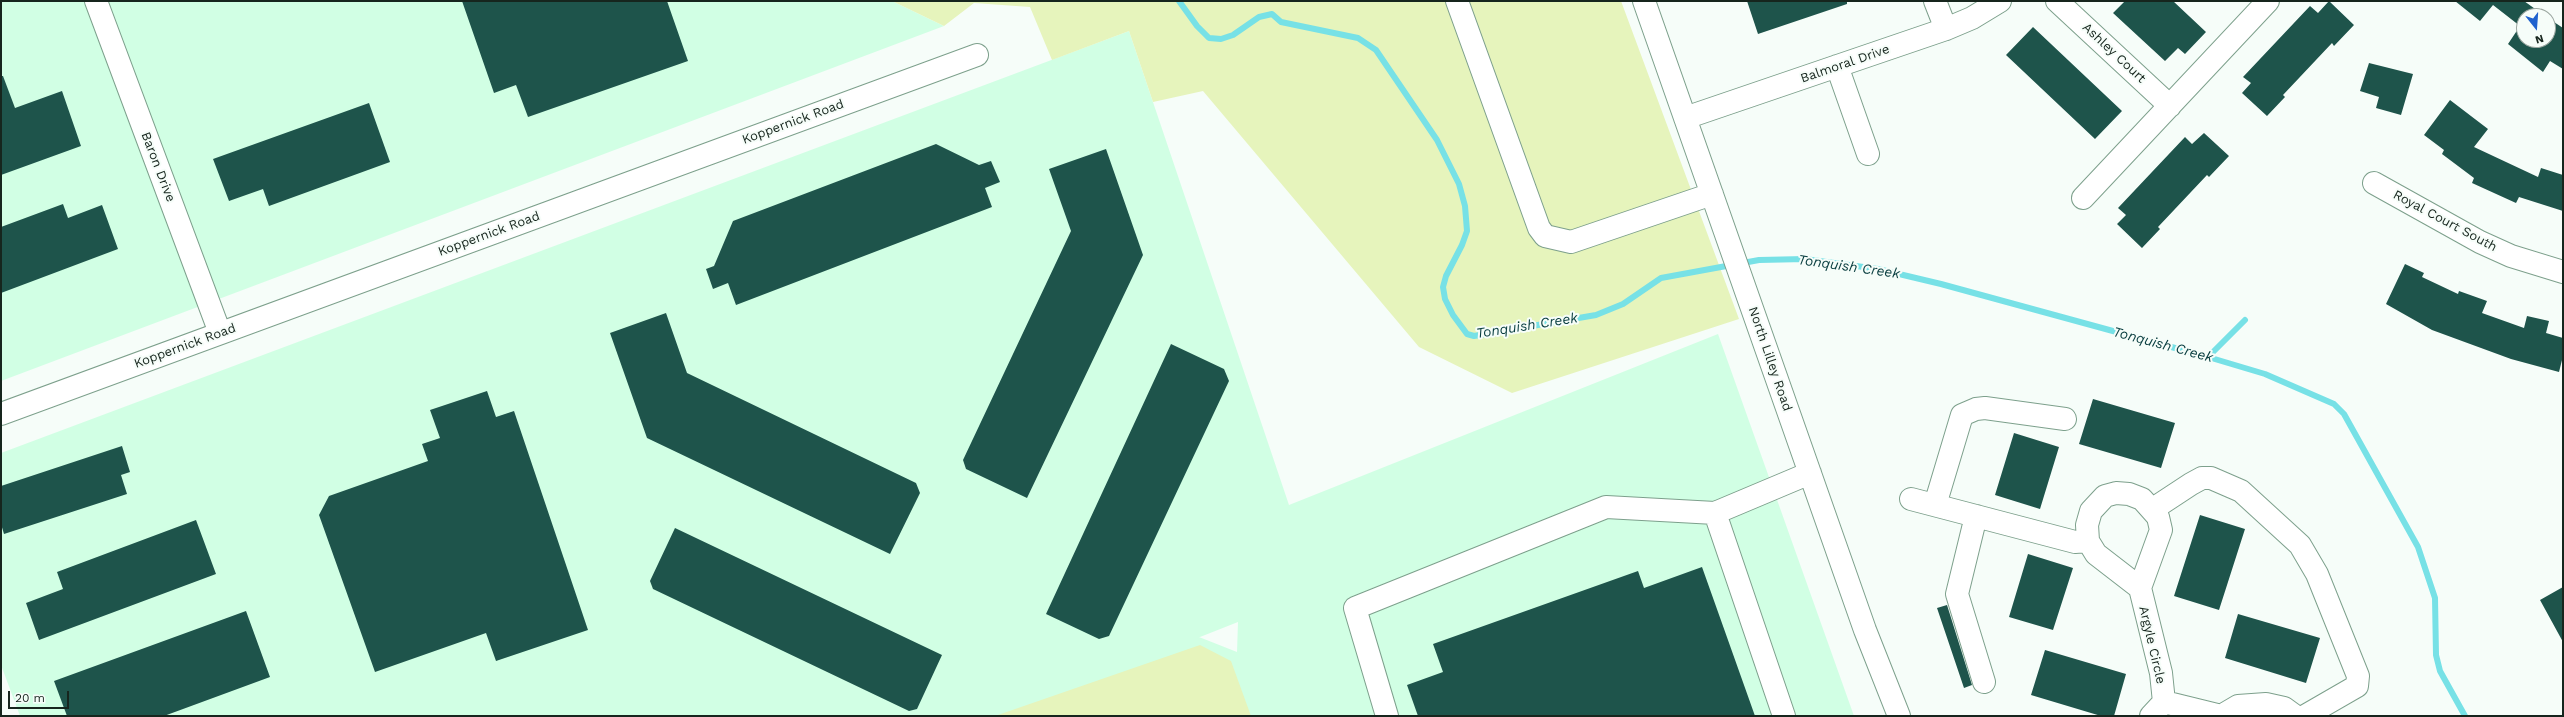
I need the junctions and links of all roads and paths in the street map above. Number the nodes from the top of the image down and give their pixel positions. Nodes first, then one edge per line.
1 (96, 1) edge
2 (1457, 1) edge
3 (1644, 1) edge
4 (1935, 1) edge
5 (2000, 1) edge
6 (2057, 1) edge
7 (2268, 1) edge
8 (1946, 29) junction
9 (977, 55) dead end
10 (1837, 66) junction
11 (2170, 106) junction
12 (1685, 118) junction
13 (1868, 154) dead end
14 (2374, 183) dead end
15 (1712, 194) junction
16 (2083, 198) dead end
17 (2563, 272) edge
18 (220, 333) junction
19 (1, 414) edge
20 (2065, 419) dead end
21 (1810, 473) junction
22 (1911, 499) dead end
23 (1935, 505) junction
24 (2153, 510) junction
25 (1715, 513) junction
26 (1976, 516) junction
27 (2088, 541) junction
28 (2140, 588) junction
29 (1984, 682) dead end
30 (2157, 709) edge
31 (1387, 716) edge
32 (1784, 716) edge
33 (1899, 716) edge
34 (2221, 716) edge
35 (2295, 716) edge
36 (2305, 716) edge

1 - 18 street, Baron Drive
2 - 15 street
3 - 12 street, North Lilley Road
4 - 8 street
5 - 8 street, Balmoral Drive
6 - 11 street, Ashley Court
7 - 11 street
8 - 10 street, Balmoral Drive
9 - 18 street, Koppernick Road
10 - 12 street, Balmoral Drive
10 - 13 street
11 - 16 street
12 - 15 street, North Lilley Road
14 - 17 street, Royal Court South
15 - 21 street, North Lilley Road
18 - 19 street, Koppernick Road
20 - 23 street
21 - 25 street
21 - 33 street, North Lilley Road
22 - 23 street
23 - 26 street
24 - 27 street, Argyle Circle
24 - 28 street, Argyle Circle
24 - 36 street
25 - 31 street
25 - 32 street
26 - 27 street
26 - 29 street
27 - 28 street, Argyle Circle
28 - 30 street, Argyle Circle
30 - 34 street, Argyle Circle
34 - 35 street, Argyle Circle

